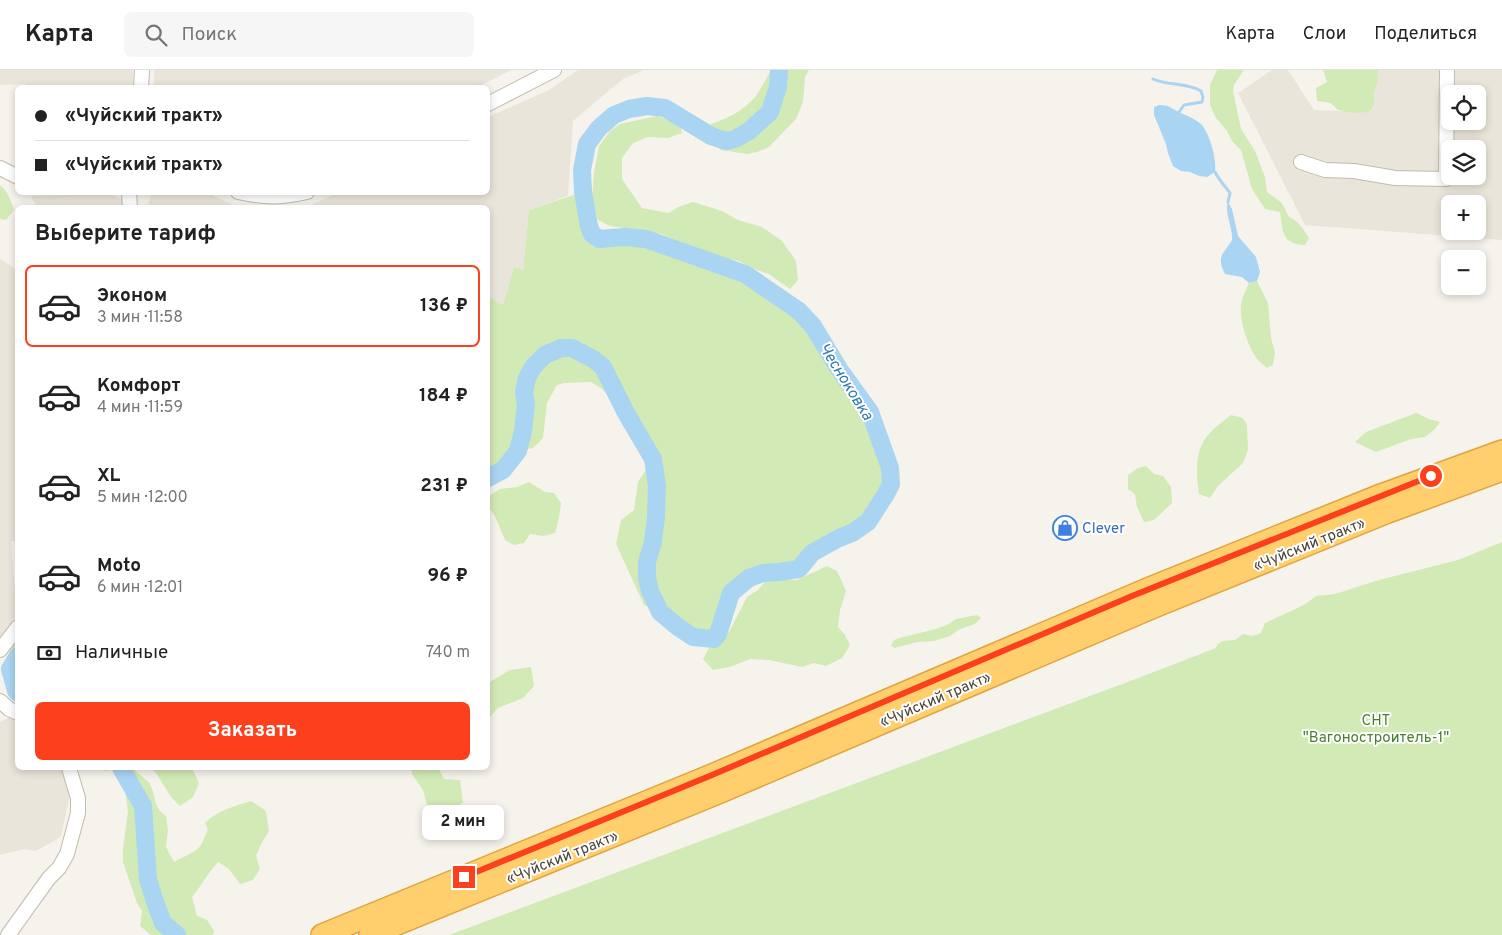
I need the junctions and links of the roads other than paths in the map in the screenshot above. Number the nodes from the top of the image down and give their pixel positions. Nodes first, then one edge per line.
1 (142, 70) edge
2 (554, 70) edge
3 (1447, 70) edge
4 (141, 85) edge
5 (490, 103) edge
6 (1301, 162) dead end
7 (0, 168) edge
8 (15, 175) edge
9 (251, 195) edge
10 (290, 195) edge
11 (1502, 451) edge
12 (1502, 470) edge
13 (15, 631) edge
14 (0, 650) edge
15 (0, 701) edge
16 (15, 712) edge
17 (70, 770) edge
18 (8, 935) edge
19 (322, 935) edge
20 (370, 935) edge

1 - 4 street
2 - 5 street
3 - 6 street
7 - 8 street
9 - 10 street
11 - 19 highway, «Чуйский тракт»
12 - 20 highway, «Чуйский тракт»
13 - 14 street
15 - 16 street
17 - 18 street

